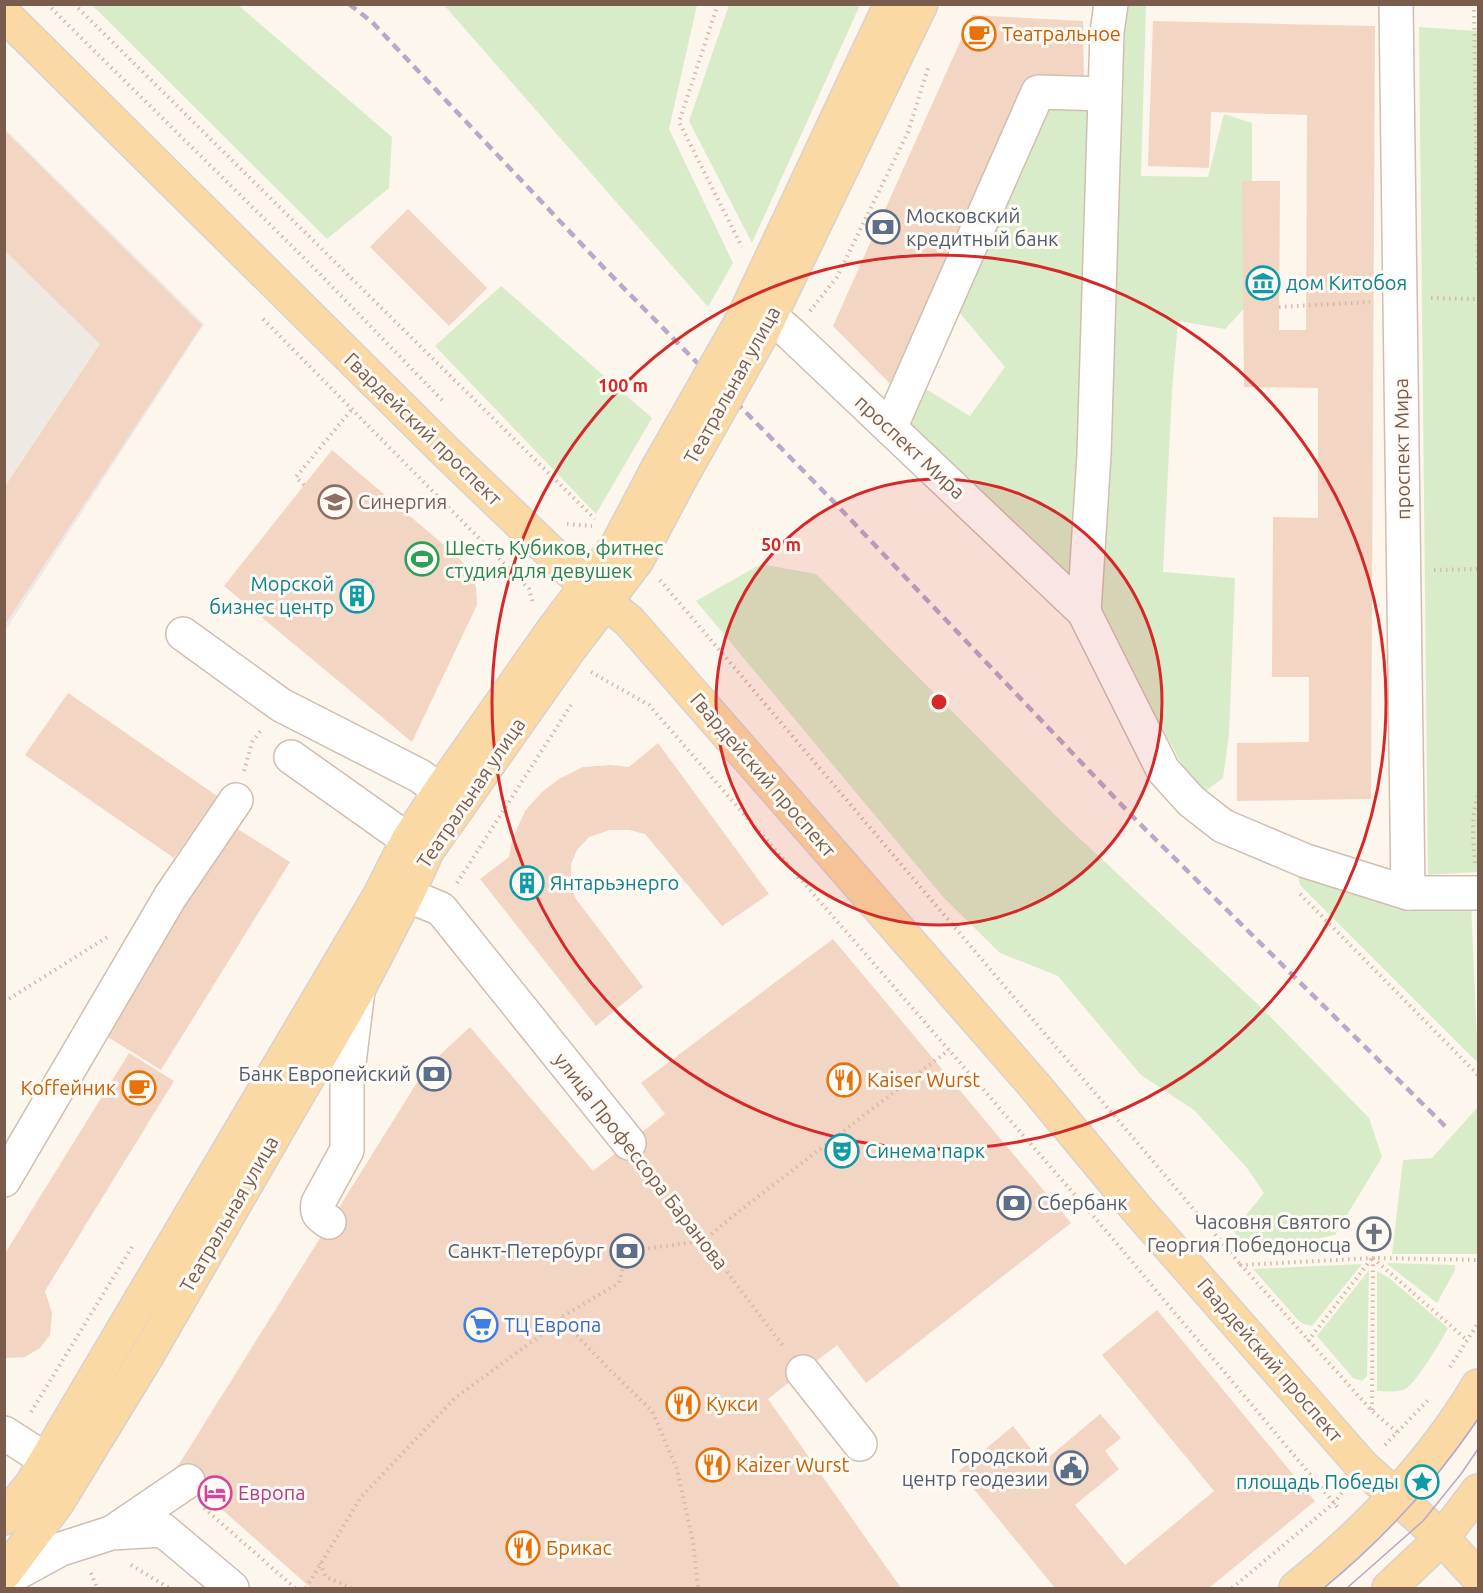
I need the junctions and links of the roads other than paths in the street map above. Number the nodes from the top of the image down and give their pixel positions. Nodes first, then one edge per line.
1 (891, 4) edge
2 (921, 4) edge
3 (1111, 4) edge
4 (1396, 4) edge
5 (4, 14) edge
6 (1105, 94) junction
7 (766, 325) junction
8 (890, 428) junction
9 (669, 474) junction
10 (587, 585) junction
11 (1084, 612) junction
12 (183, 634) dead end
13 (562, 639) junction
14 (291, 757) dead end
15 (441, 791) junction
16 (236, 800) road end
17 (408, 840) junction
18 (1408, 893) junction
19 (1478, 893) edge
20 (407, 895) junction
21 (358, 990) junction
22 (629, 1143) road end
23 (4, 1180) edge
24 (329, 1222) dead end
25 (803, 1372) road end
26 (1479, 1386) edge
27 (4, 1433) edge
28 (860, 1443) dead end
29 (45, 1460) junction
30 (72, 1478) junction
31 (200, 1490) road end
32 (1479, 1491) edge
33 (1397, 1497) junction
34 (4, 1518) edge
35 (1442, 1538) junction
36 (119, 1547) junction
37 (4, 1574) edge
38 (1479, 1577) edge
39 (4, 1580) edge
40 (232, 1588) edge
41 (1296, 1588) edge
42 (1389, 1588) edge

1 - 7 main road, Театральная улица
2 - 7 main road, Театральная улица
3 - 6 street
4 - 18 street, проспект Мира
5 - 10 main road, Гвардейский проспект
6 - 8 street
6 - 11 street
7 - 8 street, проспект Мира
7 - 9 main road, Театральная улица, bridge
8 - 11 street, проспект Мира
9 - 10 main road, Театральная улица
9 - 10 main road, Театральная улица
10 - 13 main road, Театральная улица
10 - 33 main road, Гвардейский проспект
11 - 18 street, проспект Мира
12 - 15 street
13 - 15 main road, Театральная улица
13 - 20 main road, Театральная улица
14 - 17 street
15 - 17 main road, Театральная улица
16 - 23 street
17 - 29 main road, Театральная улица
18 - 19 street, проспект Мира
20 - 21 main road, Театральная улица
20 - 22 street, улица Профессора Баранова
21 - 24 street
21 - 30 main road, Театральная улица
25 - 28 street
26 - 33 main road
27 - 29 street
29 - 30 street
29 - 34 main road, Театральная улица
30 - 37 main road, Театральная улица
31 - 36 street
32 - 35 main road
33 - 35 main road, Гвардейский проспект
33 - 41 main road
35 - 38 main road, Гвардейский проспект
35 - 42 main road
36 - 39 street
36 - 40 street

